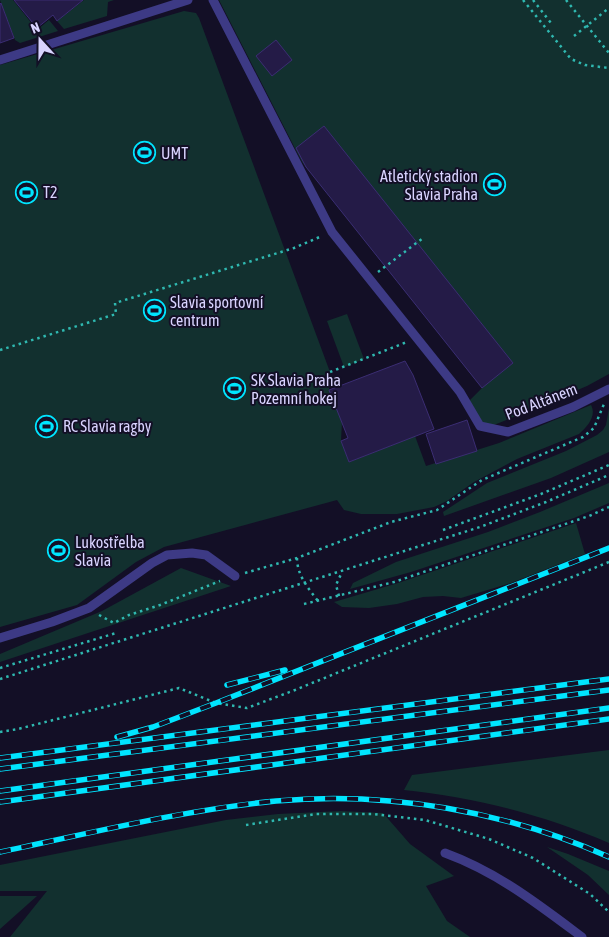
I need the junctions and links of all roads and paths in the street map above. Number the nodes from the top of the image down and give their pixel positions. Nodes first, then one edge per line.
1 (188, 0) edge
2 (213, 0) edge
3 (524, 0) edge
4 (533, 0) edge
5 (566, 0) edge
6 (609, 8) edge
7 (551, 23) dead end
8 (586, 26) junction
9 (574, 36) dead end
10 (609, 53) edge
11 (0, 60) edge
12 (609, 68) edge
13 (332, 232) junction
14 (422, 238) dead end
15 (389, 264) dead end
16 (417, 338) junction
17 (0, 350) edge
18 (330, 372) dead end
19 (609, 389) edge
20 (607, 398) dead end
21 (609, 465) edge
22 (609, 475) edge
23 (609, 507) edge
24 (443, 530) dead end
25 (297, 558) junction
26 (609, 562) edge
27 (342, 572) junction
28 (235, 576) junction
29 (305, 584) junction
30 (339, 596) junction
31 (318, 601) junction
32 (304, 604) dead end
33 (109, 621) dead end
34 (116, 633) dead end
35 (0, 638) edge
36 (0, 668) edge
37 (0, 679) edge
38 (0, 732) edge
39 (246, 825) dead end
40 (445, 853) dead end
41 (609, 912) edge
42 (582, 937) edge

1 - 11 lane
2 - 13 lane, Pod Altánem
3 - 12 path
4 - 7 path
5 - 8 path
6 - 8 path
8 - 9 path
8 - 10 path
13 - 16 lane, Pod Altánem
13 - 17 path
14 - 15 path
16 - 18 path
16 - 19 lane, Pod Altánem
20 - 25 path
21 - 24 path
22 - 27 path
23 - 30 path
25 - 28 path
25 - 29 path
26 - 38 path
27 - 29 path
27 - 30 path
28 - 33 path
28 - 35 lane
29 - 31 path
29 - 37 path
30 - 31 path
31 - 32 path
34 - 36 path
39 - 41 path
40 - 42 lane

